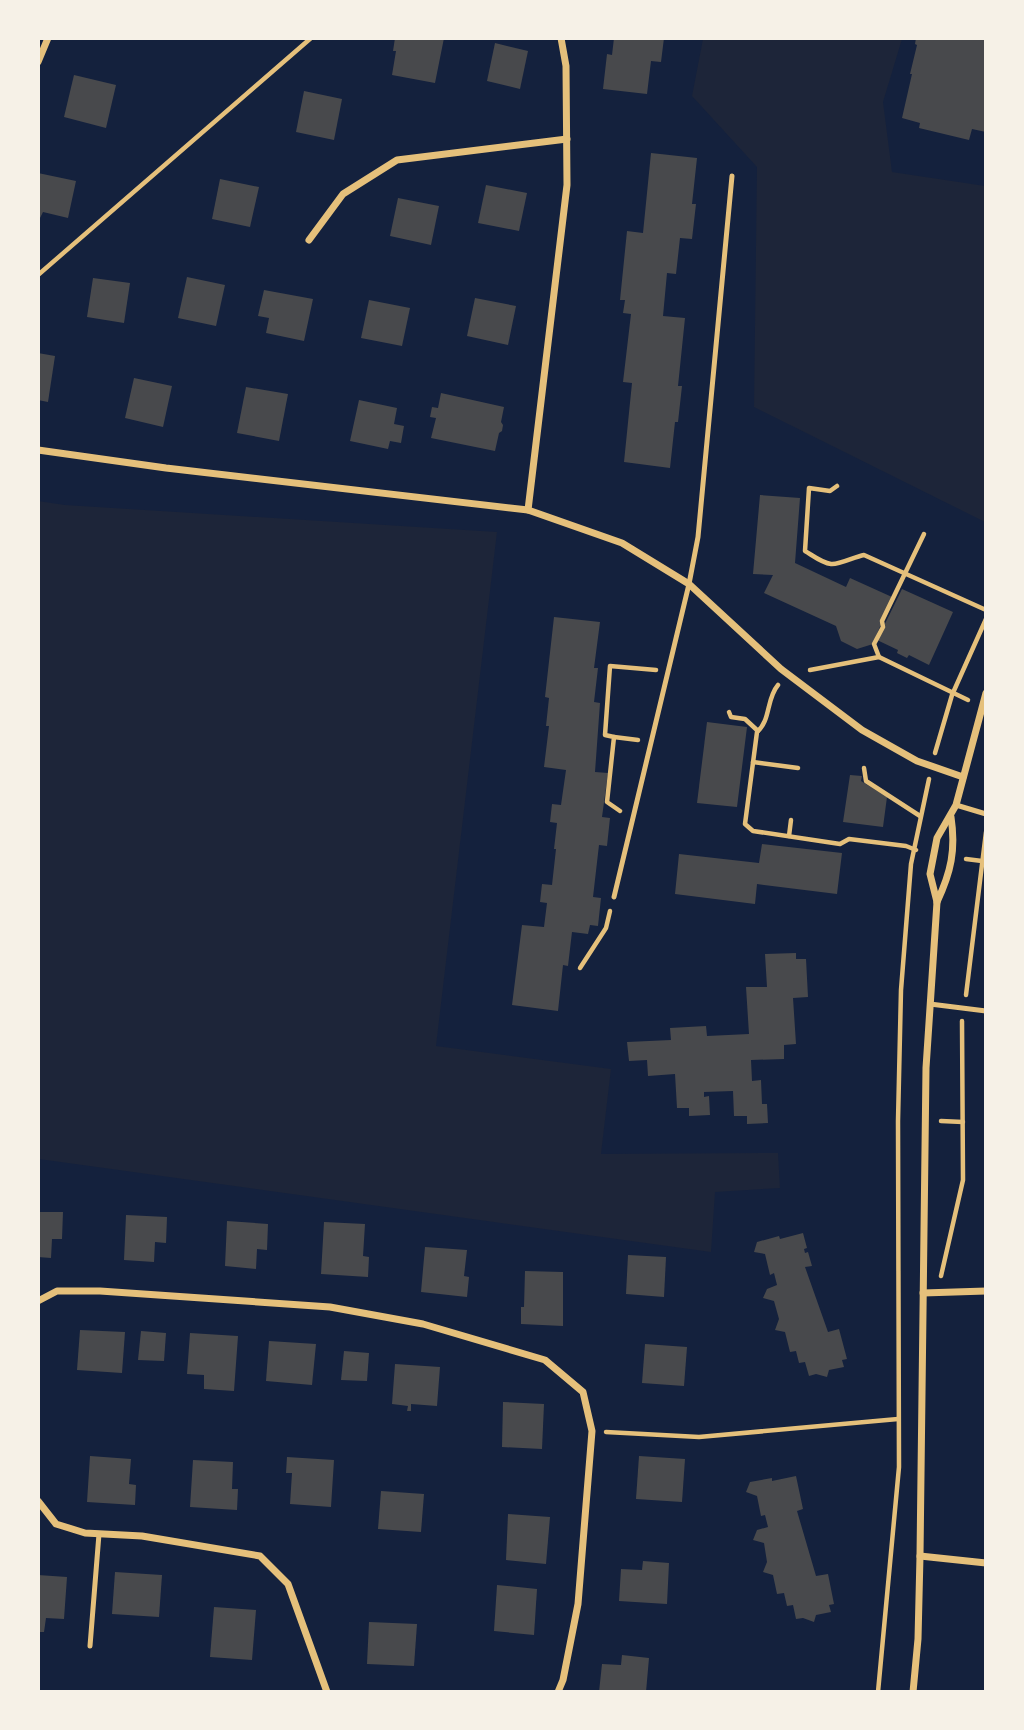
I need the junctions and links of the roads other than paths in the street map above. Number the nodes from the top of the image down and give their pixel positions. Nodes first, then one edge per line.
1 (48, 38) edge
2 (561, 38) edge
3 (38, 62) edge
4 (567, 139) junction
5 (732, 176) dead end
6 (309, 240) dead end
7 (38, 450) edge
8 (528, 510) junction
9 (689, 584) junction
10 (985, 693) edge
11 (963, 777) junction
12 (956, 805) junction
13 (985, 814) edge
14 (951, 817) junction
15 (614, 897) road end
16 (937, 902) junction
17 (929, 1003) junction
18 (985, 1011) edge
19 (985, 1291) edge
20 (923, 1293) junction
21 (38, 1301) edge
22 (38, 1502) edge
23 (99, 1534) junction
24 (920, 1556) junction
25 (985, 1563) edge
26 (90, 1646) dead end
27 (327, 1692) edge
28 (558, 1692) edge
29 (913, 1692) edge

1 - 3 street
2 - 4 street
4 - 6 street
4 - 8 street
5 - 9 lane
7 - 8 street
8 - 9 street
9 - 11 street
9 - 15 lane
10 - 11 street
11 - 12 street
12 - 13 lane
12 - 14 street
14 - 16 street
14 - 16 street
16 - 17 street
17 - 18 lane
17 - 20 street
19 - 20 street
20 - 24 street
21 - 28 street
22 - 23 street
23 - 26 lane
23 - 27 street
24 - 25 street
24 - 29 street

